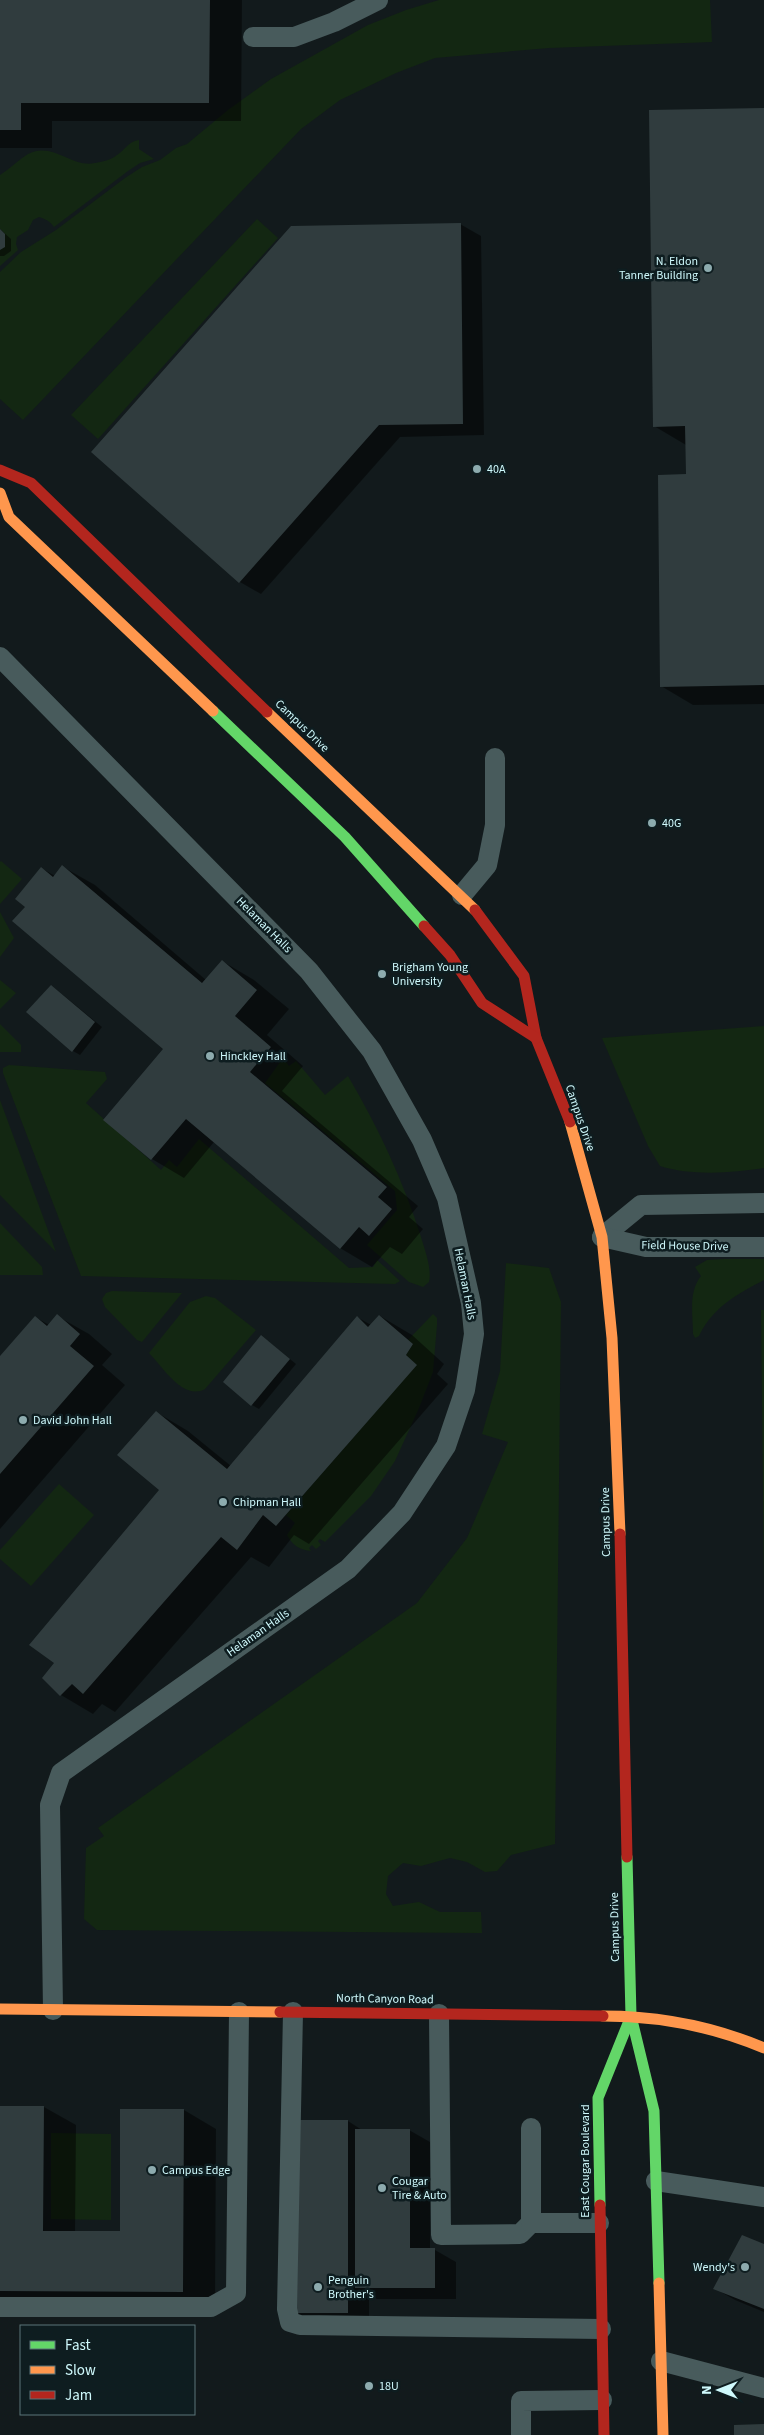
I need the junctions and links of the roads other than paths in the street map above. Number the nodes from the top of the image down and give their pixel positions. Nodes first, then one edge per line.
1 (378, 0) edge
2 (253, 37) dead end
3 (0, 470) edge
4 (0, 492) edge
5 (0, 657) edge
6 (495, 758) dead end
7 (462, 895) junction
8 (536, 1038) junction
9 (764, 1203) edge
10 (602, 1237) junction
11 (764, 1247) edge
12 (0, 2009) edge
13 (53, 2010) junction
14 (240, 2012) junction
15 (293, 2012) junction
16 (438, 2014) junction
17 (631, 2016) junction
18 (764, 2048) edge
19 (530, 2128) dead end
20 (656, 2181) junction
21 (764, 2197) edge
22 (531, 2223) junction
23 (599, 2224) junction
24 (0, 2307) edge
25 (601, 2329) junction
26 (661, 2361) junction
27 (764, 2388) edge
28 (602, 2400) junction
29 (521, 2435) edge
30 (604, 2435) edge
31 (663, 2435) edge

1 - 2 lane
3 - 7 main road, Campus Drive
4 - 8 main road
5 - 13 lane, Helaman Halls
6 - 7 lane
7 - 8 main road, Campus Drive
8 - 10 main road, Campus Drive
9 - 10 lane
10 - 11 lane, Field House Drive
10 - 17 main road, Campus Drive
12 - 13 main road, North Canyon Road
13 - 14 main road, North Canyon Road
14 - 15 main road, North Canyon Road
14 - 24 lane
15 - 16 main road, North Canyon Road
15 - 25 lane
16 - 17 main road, North Canyon Road
16 - 22 lane
17 - 18 main road, North Canyon Road
17 - 20 main road
17 - 23 main road, East Cougar Boulevard
19 - 22 lane
20 - 21 lane
20 - 26 main road
22 - 23 lane
23 - 25 main road, East Cougar Boulevard
25 - 28 main road, East Cougar Boulevard
26 - 27 lane
26 - 31 main road
28 - 29 lane
28 - 30 main road, East Cougar Boulevard

